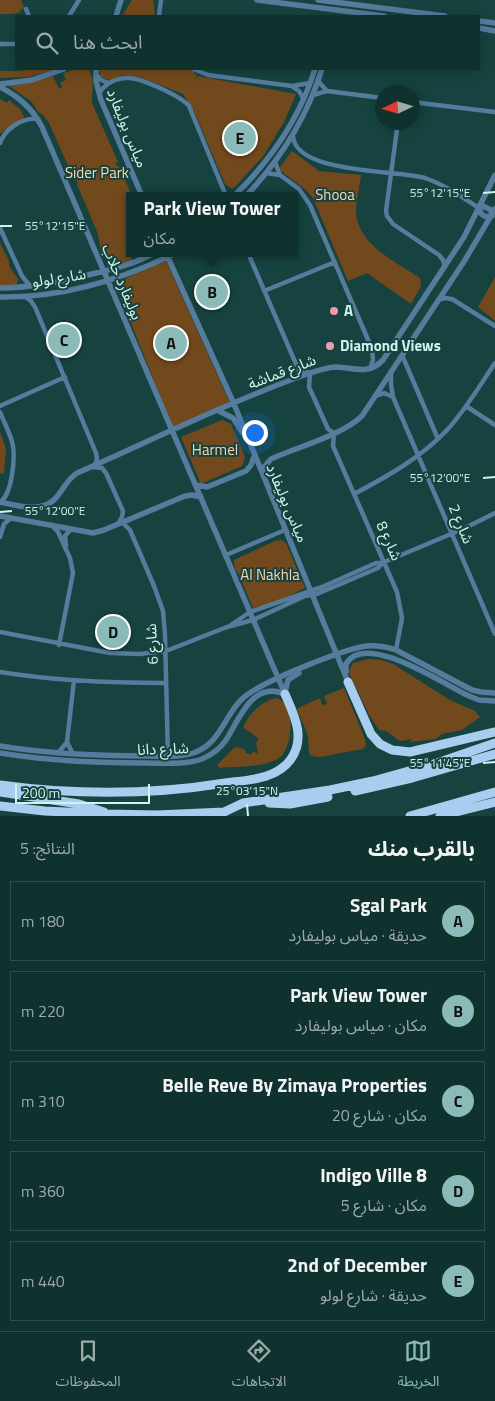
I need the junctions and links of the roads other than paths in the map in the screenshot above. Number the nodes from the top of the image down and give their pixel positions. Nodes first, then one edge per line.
1 (80, 0) edge
2 (121, 0) edge
3 (161, 0) edge
4 (257, 0) edge
5 (318, 0) edge
6 (331, 1) edge
7 (338, 1) edge
8 (26, 9) dead end
9 (334, 12) edge
10 (29, 15) edge
11 (70, 15) edge
12 (116, 15) edge
13 (160, 15) edge
14 (372, 15) edge
15 (438, 15) edge
16 (480, 21) edge
17 (495, 23) edge
18 (480, 28) edge
19 (495, 31) edge
20 (0, 44) edge
21 (15, 44) edge
22 (196, 70) edge
23 (315, 70) edge
24 (322, 70) edge
25 (53, 71) edge
26 (96, 72) edge
27 (318, 81) junction
28 (109, 83) junction
29 (310, 83) junction
30 (0, 86) edge
31 (292, 86) junction
32 (327, 91) junction
33 (99, 94) junction
34 (313, 95) junction
35 (375, 97) edge
36 (303, 98) junction
37 (420, 103) edge
38 (26, 104) junction
39 (495, 112) edge
40 (38, 119) junction
41 (24, 120) junction
42 (397, 130) edge
43 (293, 136) junction
44 (0, 144) edge
45 (285, 147) junction
46 (298, 148) junction
47 (273, 150) junction
48 (280, 155) junction
49 (275, 162) junction
50 (266, 173) junction
51 (391, 173) junction
52 (280, 174) junction
53 (495, 175) edge
54 (223, 187) junction
55 (140, 192) edge
56 (225, 192) edge
57 (230, 192) edge
58 (238, 192) edge
59 (249, 192) edge
60 (480, 208) junction
61 (495, 209) edge
62 (493, 216) edge
63 (74, 219) dead end
64 (83, 223) junction
65 (0, 228) edge
66 (477, 241) junction
67 (484, 244) dead end
68 (453, 254) junction
69 (439, 255) junction
70 (148, 257) edge
71 (164, 257) edge
72 (168, 257) edge
73 (250, 257) edge
74 (335, 262) junction
75 (445, 267) junction
76 (104, 272) junction
77 (22, 276) junction
78 (108, 281) junction
79 (448, 286) junction
80 (31, 287) junction
81 (0, 288) edge
82 (16, 288) junction
83 (264, 291) junction
84 (41, 295) junction
85 (24, 296) junction
86 (0, 297) edge
87 (452, 299) junction
88 (438, 300) junction
89 (35, 307) junction
90 (495, 326) edge
91 (370, 344) junction
92 (392, 345) junction
93 (402, 355) junction
94 (495, 363) edge
95 (370, 369) junction
96 (299, 370) junction
97 (392, 371) junction
98 (310, 373) junction
99 (65, 377) junction
100 (299, 377) junction
101 (375, 396) junction
102 (393, 397) junction
103 (234, 404) junction
104 (0, 406) edge
105 (466, 406) junction
106 (218, 411) junction
107 (0, 412) edge
108 (495, 425) edge
109 (172, 431) junction
110 (334, 433) junction
111 (247, 438) junction
112 (438, 439) junction
113 (318, 440) junction
114 (333, 446) junction
115 (96, 453) junction
116 (418, 454) junction
117 (254, 457) junction
118 (107, 459) junction
119 (92, 466) junction
120 (263, 477) junction
121 (196, 485) junction
122 (8, 492) junction
123 (354, 494) junction
124 (200, 497) junction
125 (0, 502) edge
126 (15, 504) junction
127 (495, 513) edge
128 (0, 516) edge
129 (11, 518) junction
130 (133, 518) junction
131 (0, 520) edge
132 (120, 524) junction
133 (51, 525) junction
134 (2, 527) junction
135 (71, 529) junction
136 (130, 530) junction
137 (285, 530) junction
138 (452, 534) junction
139 (0, 537) edge
140 (66, 550) junction
141 (226, 555) junction
142 (383, 563) junction
143 (311, 592) junction
144 (250, 612) junction
145 (495, 616) edge
146 (488, 618) junction
147 (253, 620) junction
148 (228, 627) junction
149 (0, 632) edge
150 (495, 634) edge
151 (59, 645) junction
152 (396, 650) junction
153 (166, 651) junction
154 (337, 655) junction
155 (309, 665) junction
156 (0, 672) edge
157 (278, 678) junction
158 (74, 680) junction
159 (348, 682) junction
160 (166, 683) junction
161 (495, 693) edge
162 (285, 694) junction
163 (495, 701) edge
164 (495, 732) edge
165 (68, 742) junction
166 (495, 743) edge
167 (0, 746) edge
168 (58, 752) junction
169 (0, 753) edge
170 (73, 754) junction
171 (495, 754) edge
172 (168, 756) junction
173 (168, 763) junction
174 (0, 785) edge
175 (0, 792) edge
176 (495, 792) edge
177 (260, 800) junction
178 (495, 802) edge
179 (0, 806) edge
180 (108, 814) junction
181 (410, 816) edge
182 (440, 816) edge

1 - 11 street
2 - 12 street
3 - 13 street
4 - 9 street
5 - 6 street
6 - 7 street
6 - 9 street
7 - 9 street
7 - 15 street
8 - 10 street
9 - 14 street
16 - 17 street
18 - 19 street
20 - 21 street
22 - 31 street
23 - 29 street
24 - 27 street
25 - 30 street
26 - 28 street
26 - 33 street, مياس بوليفارد
27 - 32 street
27 - 34 street
28 - 33 street
28 - 54 street
29 - 31 street
29 - 36 street
30 - 38 street, بوليفارد حلاب
31 - 36 street
32 - 34 street
32 - 35 street
33 - 55 street, مياس بوليفارد
34 - 43 street
36 - 47 street
37 - 39 street
38 - 40 street, بوليفارد حلاب
38 - 41 street
40 - 41 street
40 - 64 street, بوليفارد حلاب
41 - 44 street
42 - 51 street
43 - 45 street
43 - 46 street
45 - 46 street
45 - 48 street
46 - 51 street
47 - 48 street
47 - 58 street
48 - 49 street
49 - 50 street
49 - 52 street
50 - 52 street
50 - 59 street
51 - 60 street
51 - 69 street
52 - 74 street
53 - 60 street
54 - 56 street
54 - 57 street
60 - 62 street
60 - 68 street
61 - 62 street
62 - 66 street
63 - 64 street
64 - 76 street, بوليفارد حلاب
65 - 77 street
66 - 67 street
66 - 79 street
68 - 69 street
68 - 75 street
69 - 75 street
70 - 76 street, شارع لولو
71 - 78 street, شارع لولو
72 - 103 street, مياس بوليفارد
73 - 83 street
74 - 83 street
74 - 91 street
75 - 92 street
76 - 78 street, بوليفارد حلاب
76 - 80 street, شارع لولو
77 - 80 street
77 - 82 street
78 - 84 street, شارع لولو
78 - 109 street, بوليفارد حلاب
79 - 87 street
79 - 88 street
80 - 82 street, شارع لولو
81 - 82 street, شارع لولو
83 - 96 street
84 - 85 street, شارع لولو
84 - 89 street
85 - 86 street, شارع لولو
85 - 89 street
87 - 88 street
87 - 90 street
88 - 93 street
89 - 99 street
91 - 92 street
91 - 95 street
92 - 95 street
93 - 97 street
93 - 112 street
94 - 105 street
95 - 98 street, شارع قماشة
96 - 98 street
96 - 100 street
97 - 101 street
97 - 102 street, شارع 2
98 - 100 street, شارع قماشة
98 - 110 street
99 - 104 street
99 - 115 street
100 - 103 street, شارع قماشة
101 - 102 street
101 - 110 street
102 - 116 street, شارع 2
103 - 106 street, شارع قماشة
103 - 111 street, مياس بوليفارد
105 - 108 street
105 - 112 street
106 - 109 street, شارع قماشة
106 - 111 street
107 - 122 street
109 - 118 street, شارع قماشة
109 - 121 street, بوليفارد حلاب
110 - 113 street
110 - 114 street, شارع 8
111 - 117 street, مياس بوليفارد
112 - 116 street
113 - 114 street
113 - 120 street
114 - 123 street, شارع 8
115 - 118 street
115 - 119 street
116 - 123 street
116 - 138 street, شارع 2
117 - 120 street, مياس بوليفارد
117 - 121 street
118 - 119 street, شارع قماشة
119 - 126 street, شارع قماشة
119 - 132 street
120 - 137 street, مياس بوليفارد
121 - 124 street, بوليفارد حلاب
122 - 125 street
122 - 126 street
123 - 142 street, شارع 8
124 - 130 street
124 - 141 street, بوليفارد حلاب
125 - 126 street, شارع قماشة
127 - 138 street
128 - 129 street
129 - 133 street
129 - 134 street
130 - 132 street
130 - 136 street
131 - 134 street
132 - 135 street
132 - 136 street, شارع 6
133 - 135 street
133 - 140 street
134 - 139 street
135 - 140 street
136 - 153 street, شارع 6
137 - 141 street
137 - 143 street, مياس بوليفارد
138 - 142 street
138 - 146 street, شارع 2
140 - 151 street
141 - 144 street, بوليفارد حلاب
142 - 143 street
142 - 152 street, شارع 8
143 - 144 street
143 - 147 street
143 - 154 street, مياس بوليفارد
144 - 147 street, بوليفارد حلاب
144 - 148 street
145 - 146 street
146 - 150 street, شارع 2
147 - 148 street
147 - 157 street, بوليفارد حلاب
148 - 153 street
149 - 151 street
151 - 153 street
152 - 154 street, شارع دانا
152 - 161 street, شارع دانا
153 - 160 street, شارع 6
154 - 155 street, شارع دانا
154 - 159 street, مياس بوليفارد
155 - 157 street, شارع دانا
155 - 162 street, شارع دانا
156 - 158 street
157 - 162 street, بوليفارد حلاب
157 - 172 street, شارع دانا
158 - 160 street
158 - 165 street
159 - 163 street
159 - 164 highway
160 - 172 street, شارع 6
162 - 173 street, شارع دانا
162 - 174 highway
165 - 168 street
165 - 170 street
166 - 177 highway
167 - 168 street, شارع دانا
168 - 170 street, شارع دانا
169 - 173 street, شارع دانا
170 - 172 street, شارع دانا
171 - 177 highway
172 - 173 street, شارع 6
175 - 180 highway
176 - 181 highway
177 - 180 highway
178 - 182 highway
179 - 180 highway

